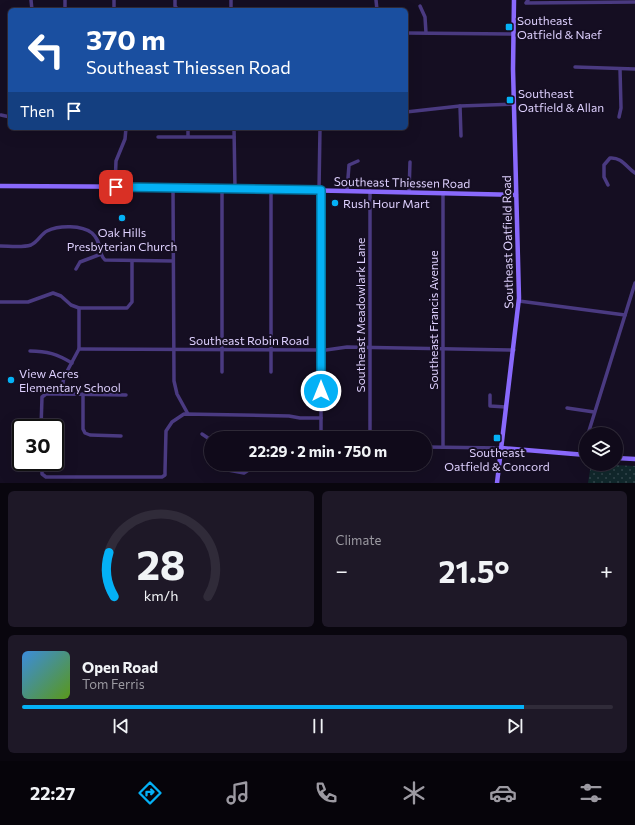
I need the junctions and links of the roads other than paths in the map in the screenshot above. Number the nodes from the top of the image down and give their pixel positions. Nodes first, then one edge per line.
1 (514, 0) edge
2 (622, 1) edge
3 (527, 2) edge
4 (635, 2) edge
5 (420, 6) dead end
6 (408, 33) edge
7 (426, 33) junction
8 (513, 34) junction
9 (575, 67) dead end
10 (620, 69) junction
11 (635, 69) edge
12 (514, 104) junction
13 (460, 106) junction
14 (408, 112) edge
15 (619, 117) dead end
16 (126, 130) edge
17 (188, 130) edge
18 (234, 130) edge
19 (320, 130) edge
20 (188, 136) junction
21 (461, 136) dead end
22 (158, 137) dead end
23 (234, 137) junction
24 (358, 161) dead end
25 (410, 162) dead end
26 (635, 173) edge
27 (608, 185) dead end
28 (0, 186) edge
29 (116, 187) junction
30 (173, 187) junction
31 (222, 188) junction
32 (236, 188) junction
33 (271, 189) junction
34 (320, 190) junction
35 (347, 191) junction
36 (370, 191) junction
37 (409, 192) junction
38 (443, 193) junction
39 (516, 195) junction
40 (0, 246) edge
41 (101, 254) junction
42 (132, 261) junction
43 (173, 261) junction
44 (76, 269) dead end
45 (635, 283) edge
46 (519, 301) junction
47 (0, 302) edge
48 (79, 308) junction
49 (625, 315) junction
50 (370, 347) junction
51 (79, 349) junction
52 (173, 349) junction
53 (442, 349) junction
54 (222, 350) junction
55 (271, 350) junction
56 (321, 350) junction
57 (514, 350) junction
58 (30, 351) dead end
59 (72, 363) junction
60 (222, 372) dead end
61 (271, 372) dead end
62 (61, 394) junction
63 (83, 394) junction
64 (126, 394) dead end
65 (490, 395) dead end
66 (506, 407) junction
67 (566, 408) dead end
68 (594, 412) junction
69 (188, 414) junction
70 (321, 418) junction
71 (42, 419) edge
72 (590, 427) edge
73 (322, 431) edge
74 (370, 431) edge
75 (121, 436) dead end
76 (432, 446) edge
77 (443, 447) junction
78 (501, 448) junction
79 (579, 455) edge
80 (623, 458) edge
81 (635, 459) edge
82 (43, 471) edge
83 (233, 471) edge
84 (247, 471) edge
85 (496, 483) edge

1 - 8 main road, Southeast Oatfield Road
2 - 3 street
2 - 4 street
5 - 7 street
6 - 7 street
7 - 8 street
8 - 12 main road, Southeast Oatfield Road
9 - 10 street
10 - 11 street
10 - 15 street
12 - 13 street
12 - 39 main road, Southeast Oatfield Road
13 - 14 street
13 - 21 street
16 - 29 street
17 - 20 street
18 - 23 street
19 - 34 street
20 - 22 street
20 - 23 street
23 - 32 street
24 - 35 street
25 - 37 street
26 - 27 street
28 - 29 main road, Southeast Thiessen Road
29 - 30 main road, Southeast Thiessen Road
30 - 31 main road, Southeast Thiessen Road
30 - 43 street
31 - 32 main road, Southeast Thiessen Road
31 - 54 street
32 - 33 main road, Southeast Thiessen Road
33 - 34 main road, Southeast Thiessen Road
33 - 55 street
34 - 35 main road, Southeast Thiessen Road
34 - 56 street
35 - 36 main road, Southeast Thiessen Road
36 - 37 main road, Southeast Thiessen Road
36 - 50 street, Southeast Meadowlark Lane
37 - 38 main road, Southeast Thiessen Road
38 - 39 main road, Southeast Thiessen Road
38 - 53 street, Southeast Francis Avenue
39 - 46 main road, Southeast Oatfield Road
40 - 41 street
41 - 42 street
41 - 44 street
42 - 43 street
42 - 48 street
43 - 52 street
45 - 49 street
46 - 49 street
46 - 57 main road, Southeast Oatfield Road
47 - 48 street
48 - 51 street
49 - 68 street
50 - 53 street, Southeast Robin Road
50 - 56 street, Southeast Robin Road
50 - 74 street, Southeast Meadowlark Lane
51 - 52 street, Southeast Robin Road
51 - 59 street
52 - 54 street, Southeast Robin Road
52 - 69 street
53 - 57 street, Southeast Robin Road
53 - 77 street, Southeast Francis Avenue
54 - 55 street, Southeast Robin Road
54 - 60 street
55 - 56 street, Southeast Robin Road
55 - 61 street
56 - 70 street
57 - 66 main road, Southeast Oatfield Road
58 - 59 street
59 - 62 street
62 - 63 street
62 - 71 street
63 - 64 street
63 - 75 street
65 - 66 street
66 - 78 main road, Southeast Oatfield Road
67 - 68 street
68 - 72 street
69 - 70 street
69 - 82 street
70 - 73 street
76 - 77 street
77 - 78 street
78 - 79 main road
78 - 85 main road, Southeast Oatfield Road
80 - 81 main road
83 - 84 street

